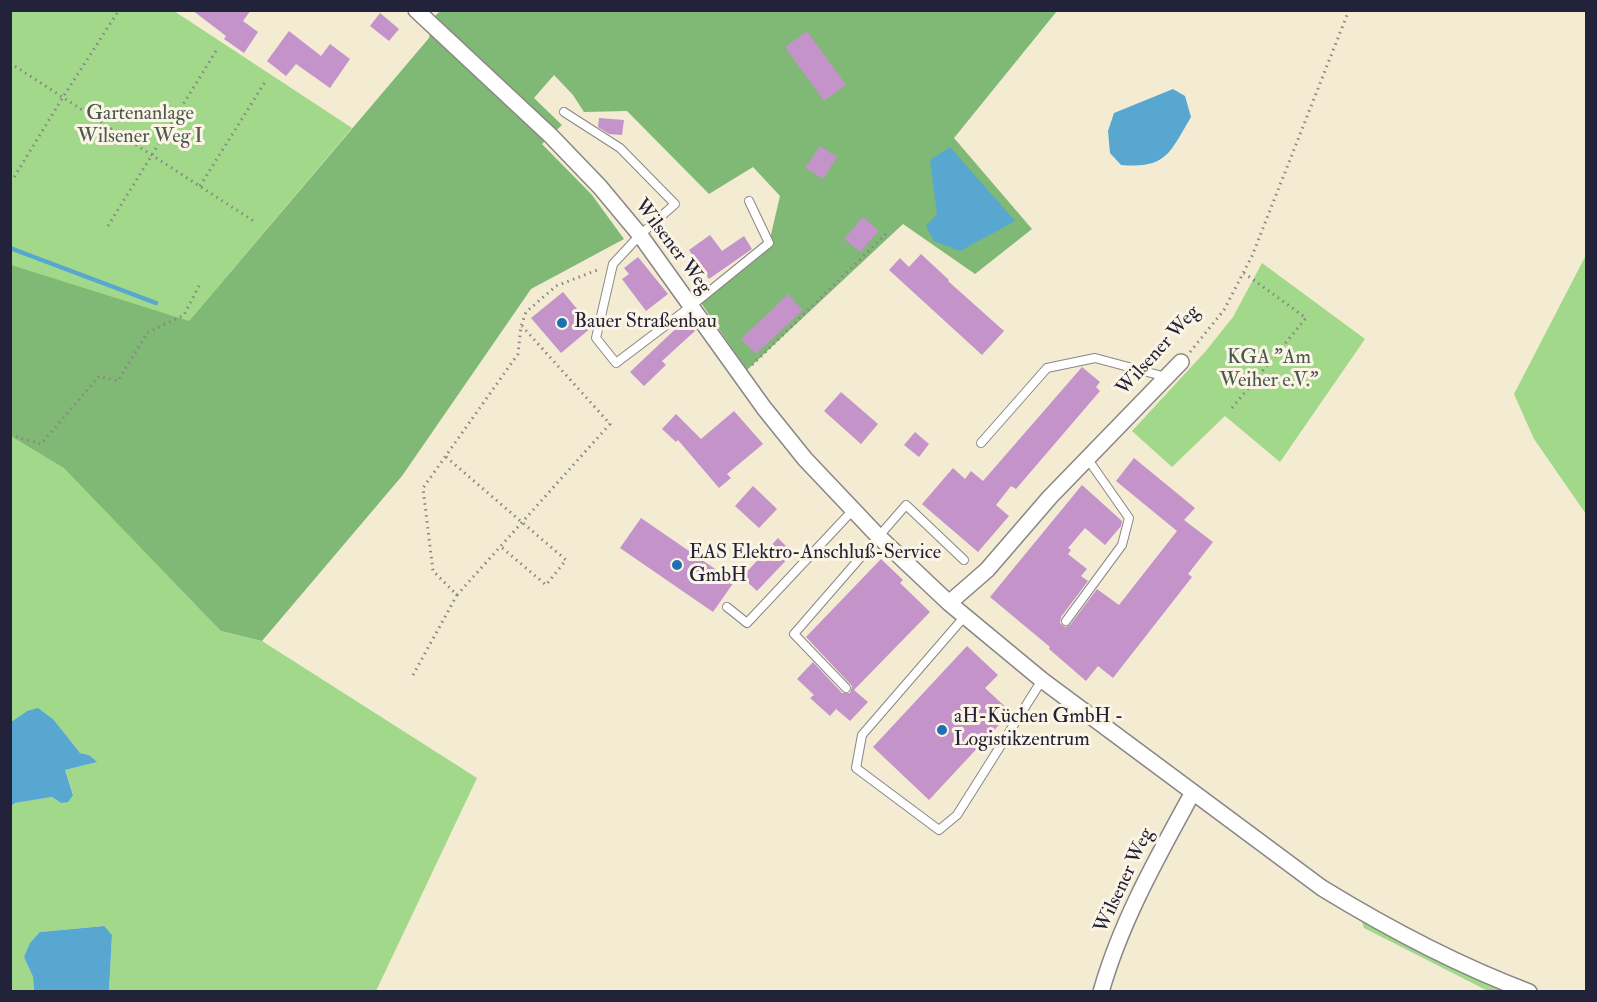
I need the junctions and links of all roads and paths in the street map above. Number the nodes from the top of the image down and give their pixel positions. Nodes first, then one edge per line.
1 (119, 10) edge
2 (416, 10) edge
3 (1349, 10) edge
4 (216, 51) dead end
5 (10, 63) edge
6 (265, 82) dead end
7 (63, 97) junction
8 (564, 112) dead end
9 (152, 155) junction
10 (10, 177) edge
11 (200, 186) junction
12 (748, 201) dead end
13 (255, 222) dead end
14 (108, 226) dead end
15 (887, 233) dead end
16 (640, 235) junction
17 (613, 264) junction
18 (1244, 273) junction
19 (200, 284) dead end
20 (690, 307) junction
21 (521, 326) junction
22 (1181, 362) joint
23 (741, 377) junction
24 (1166, 377) junction
25 (1232, 408) dead end
26 (10, 435) edge
27 (981, 443) dead end
28 (445, 457) junction
29 (1087, 457) junction
30 (853, 510) junction
31 (522, 522) junction
32 (878, 536) junction
33 (500, 546) junction
34 (964, 560) dead end
35 (457, 595) junction
36 (950, 603) junction
37 (727, 608) dead end
38 (964, 616) junction
39 (1066, 621) dead end
40 (412, 675) dead end
41 (1042, 680) junction
42 (846, 688) dead end
43 (1193, 792) junction
44 (1101, 992) edge
45 (1529, 992) edge

1 - 7 path
2 - 16 street, Wilsener Weg
3 - 18 path, Wilsener Weg
4 - 9 path
5 - 7 path
6 - 11 path
7 - 9 path
7 - 10 path
8 - 16 lane
9 - 11 path
9 - 14 path
11 - 13 path
12 - 20 lane
15 - 23 path
16 - 17 lane
16 - 20 street, Wilsener Weg
17 - 20 lane
17 - 21 path
18 - 22 path, Wilsener Weg
18 - 25 path
19 - 26 path
20 - 23 street, Wilsener Weg
21 - 28 path
21 - 31 path
22 - 24 street, Wilsener Weg
23 - 30 street, Wilsener Weg
24 - 27 lane
24 - 29 street, Wilsener Weg
28 - 31 path
28 - 35 path
29 - 36 street, Wilsener Weg
29 - 39 lane
30 - 32 street, Wilsener Weg
30 - 37 lane
31 - 33 path
31 - 33 path
32 - 34 lane
32 - 36 street, Wilsener Weg
32 - 42 lane
33 - 35 path
35 - 40 path
36 - 38 street, Wilsener Weg
38 - 41 street, Wilsener Weg
38 - 41 lane
41 - 43 street, Wilsener Weg
43 - 44 street, Wilsener Weg
43 - 45 street, Wilsener Weg

